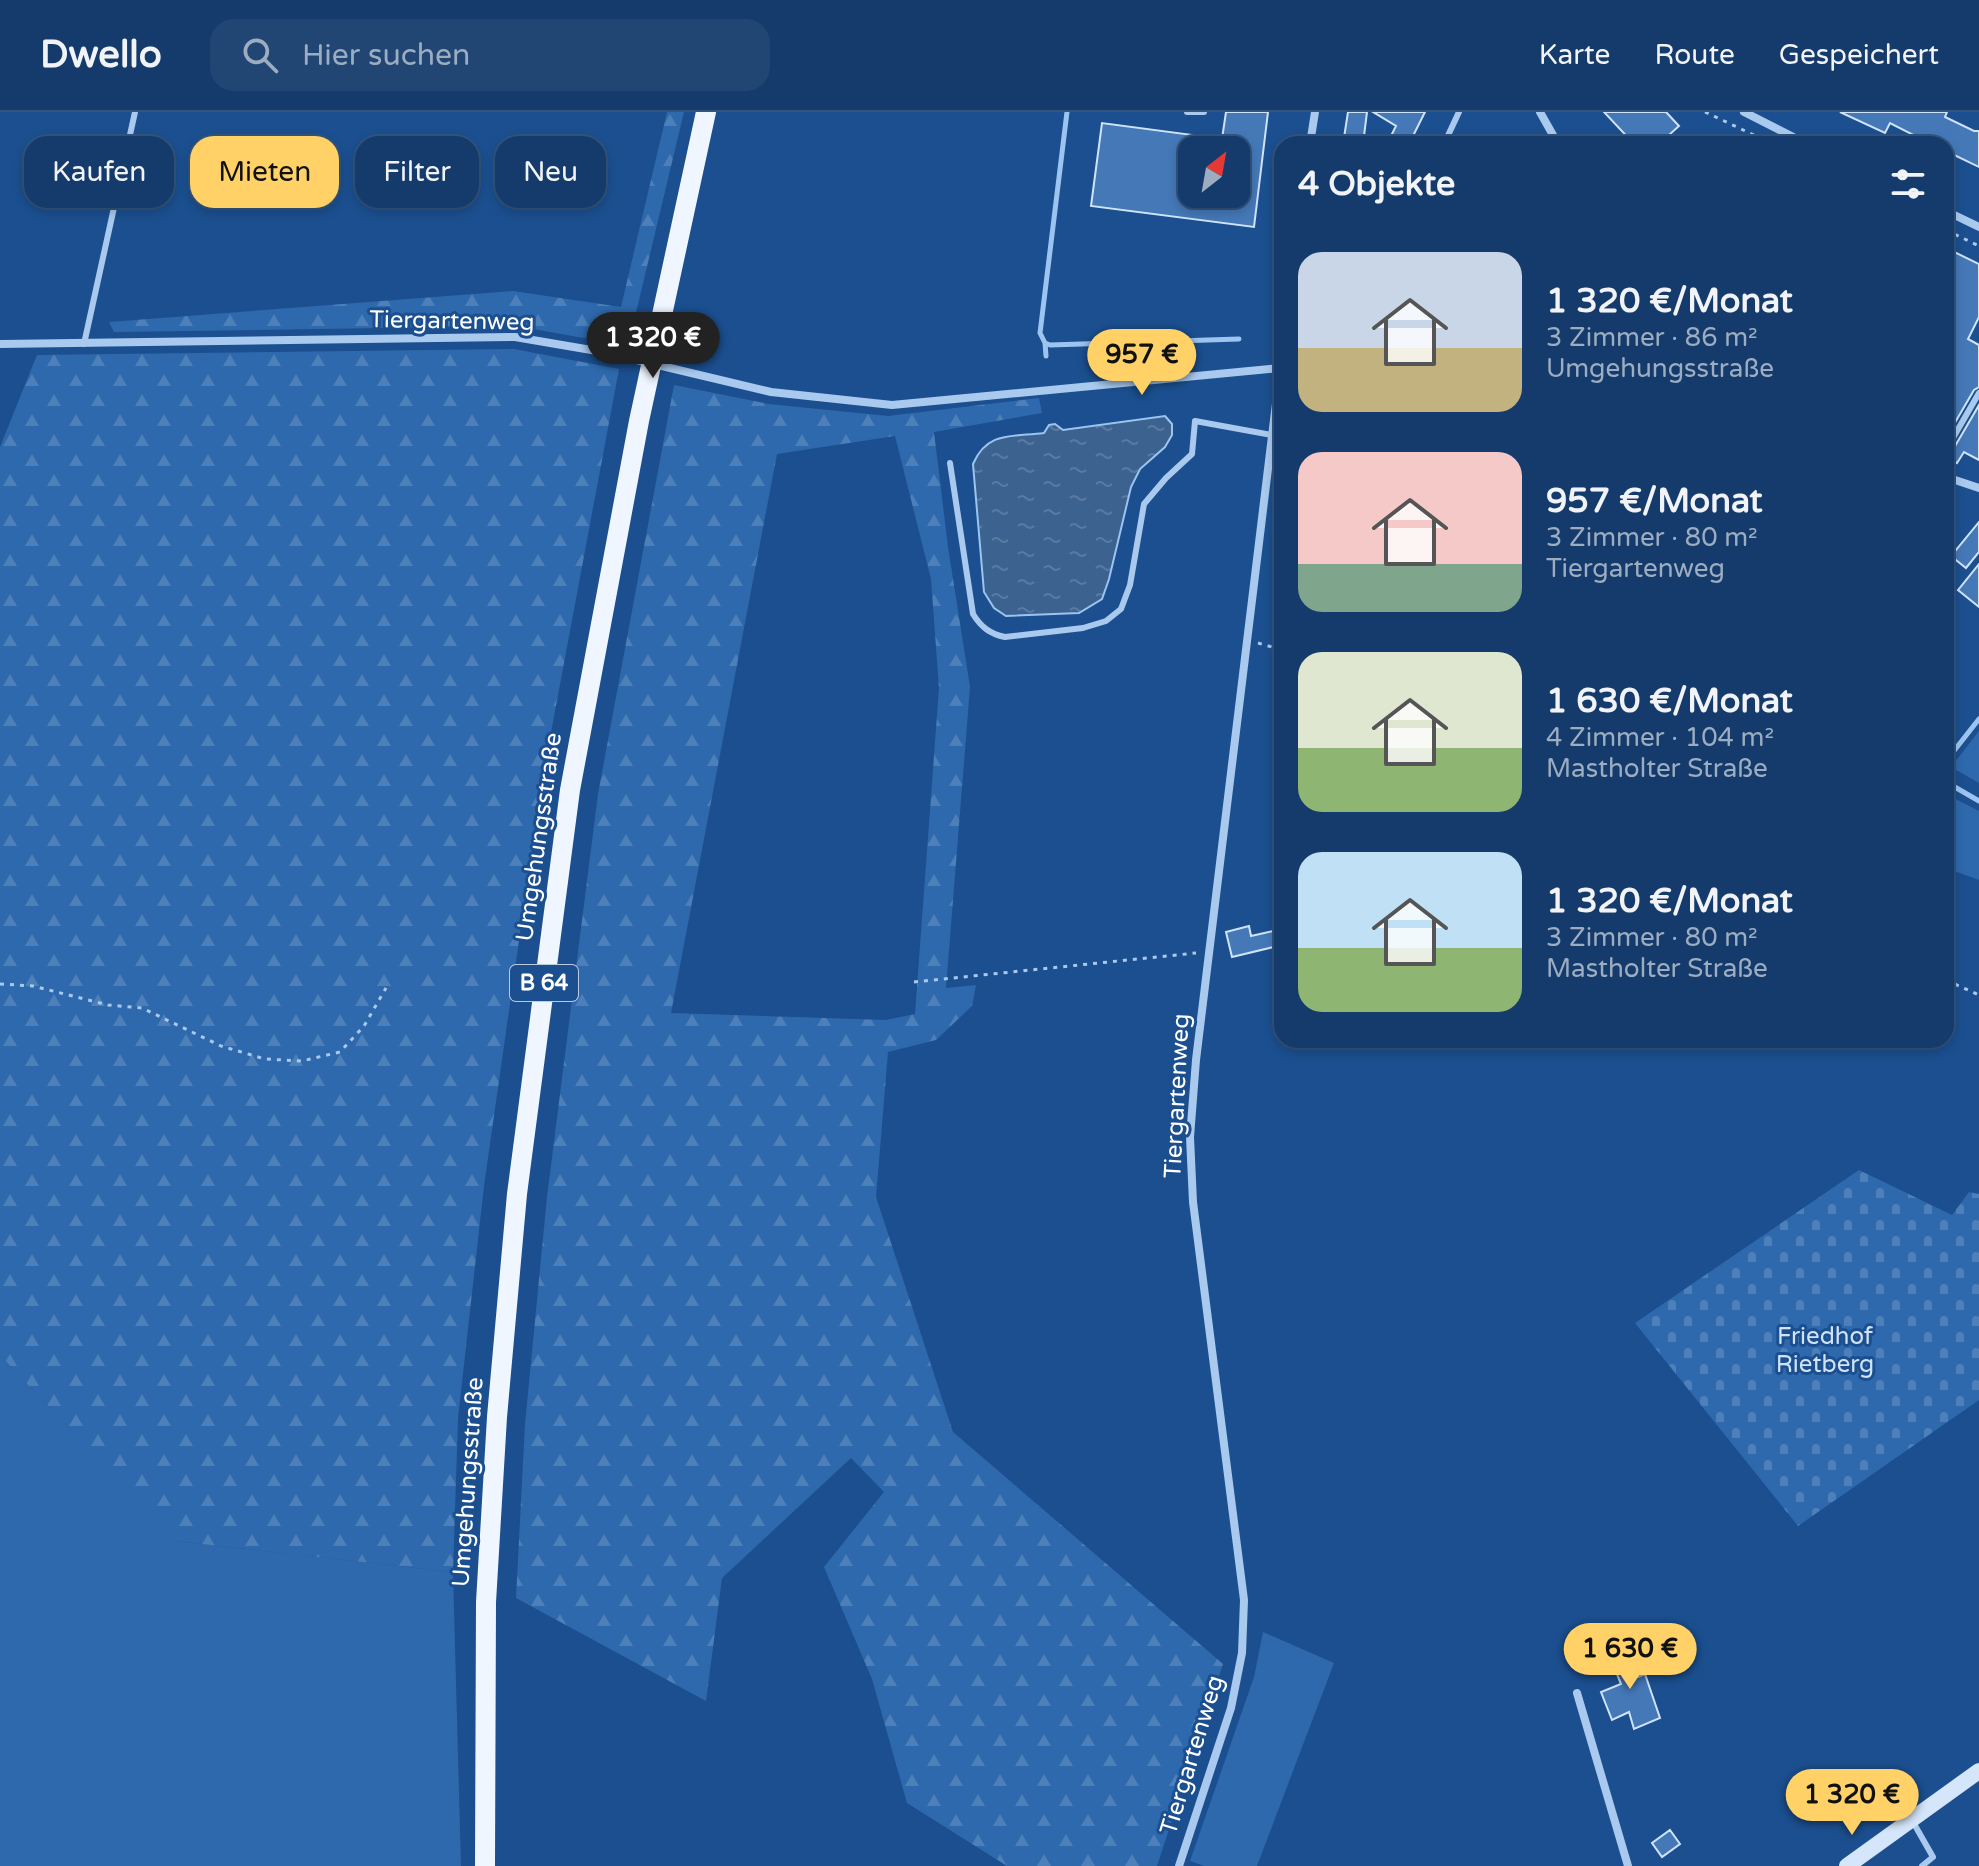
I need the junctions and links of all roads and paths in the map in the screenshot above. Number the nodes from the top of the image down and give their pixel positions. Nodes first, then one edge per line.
1 (135, 112) edge
2 (706, 112) edge
3 (1187, 112) edge
4 (1204, 112) edge
5 (1315, 112) edge
6 (1459, 112) edge
7 (1540, 112) edge
8 (1705, 112) edge
9 (1744, 112) edge
10 (1311, 136) edge
11 (1448, 136) edge
12 (1554, 136) edge
13 (1756, 136) edge
14 (1791, 136) edge
15 (1954, 215) edge
16 (1979, 227) edge
17 (1954, 234) edge
18 (1979, 246) edge
19 (0, 344) edge
20 (84, 344) junction
21 (1274, 369) edge
22 (1979, 393) edge
23 (1274, 418) edge
24 (1272, 435) junction
25 (1954, 436) edge
26 (950, 463) dead end
27 (1954, 480) edge
28 (1979, 488) edge
29 (1247, 639) junction
30 (1274, 647) edge
31 (1208, 952) junction
32 (914, 982) dead end
33 (0, 984) edge
34 (1954, 984) edge
35 (386, 988) dead end
36 (1979, 995) edge
37 (1577, 1693) dead end
38 (1979, 1771) edge
39 (1911, 1819) junction
40 (485, 1866) edge
41 (1179, 1866) edge
42 (1628, 1866) edge
43 (1847, 1866) edge
44 (1922, 1866) edge

1 - 20 lane
2 - 40 main road, Umgehungsstraße / B 64
3 - 4 lane
5 - 10 street
6 - 11 lane
7 - 12 street
8 - 13 path
9 - 14 street
15 - 16 street
17 - 18 path
19 - 20 street, Tiergartenweg
20 - 21 street, Tiergartenweg
22 - 25 lane
23 - 24 street, Tiergartenweg
24 - 26 lane
24 - 29 street, Tiergartenweg
27 - 28 street
29 - 30 path
29 - 31 street, Tiergartenweg
31 - 32 path
31 - 41 street, Tiergartenweg
33 - 35 path
34 - 36 path
37 - 42 street
38 - 39 street
39 - 43 street
39 - 44 lane

